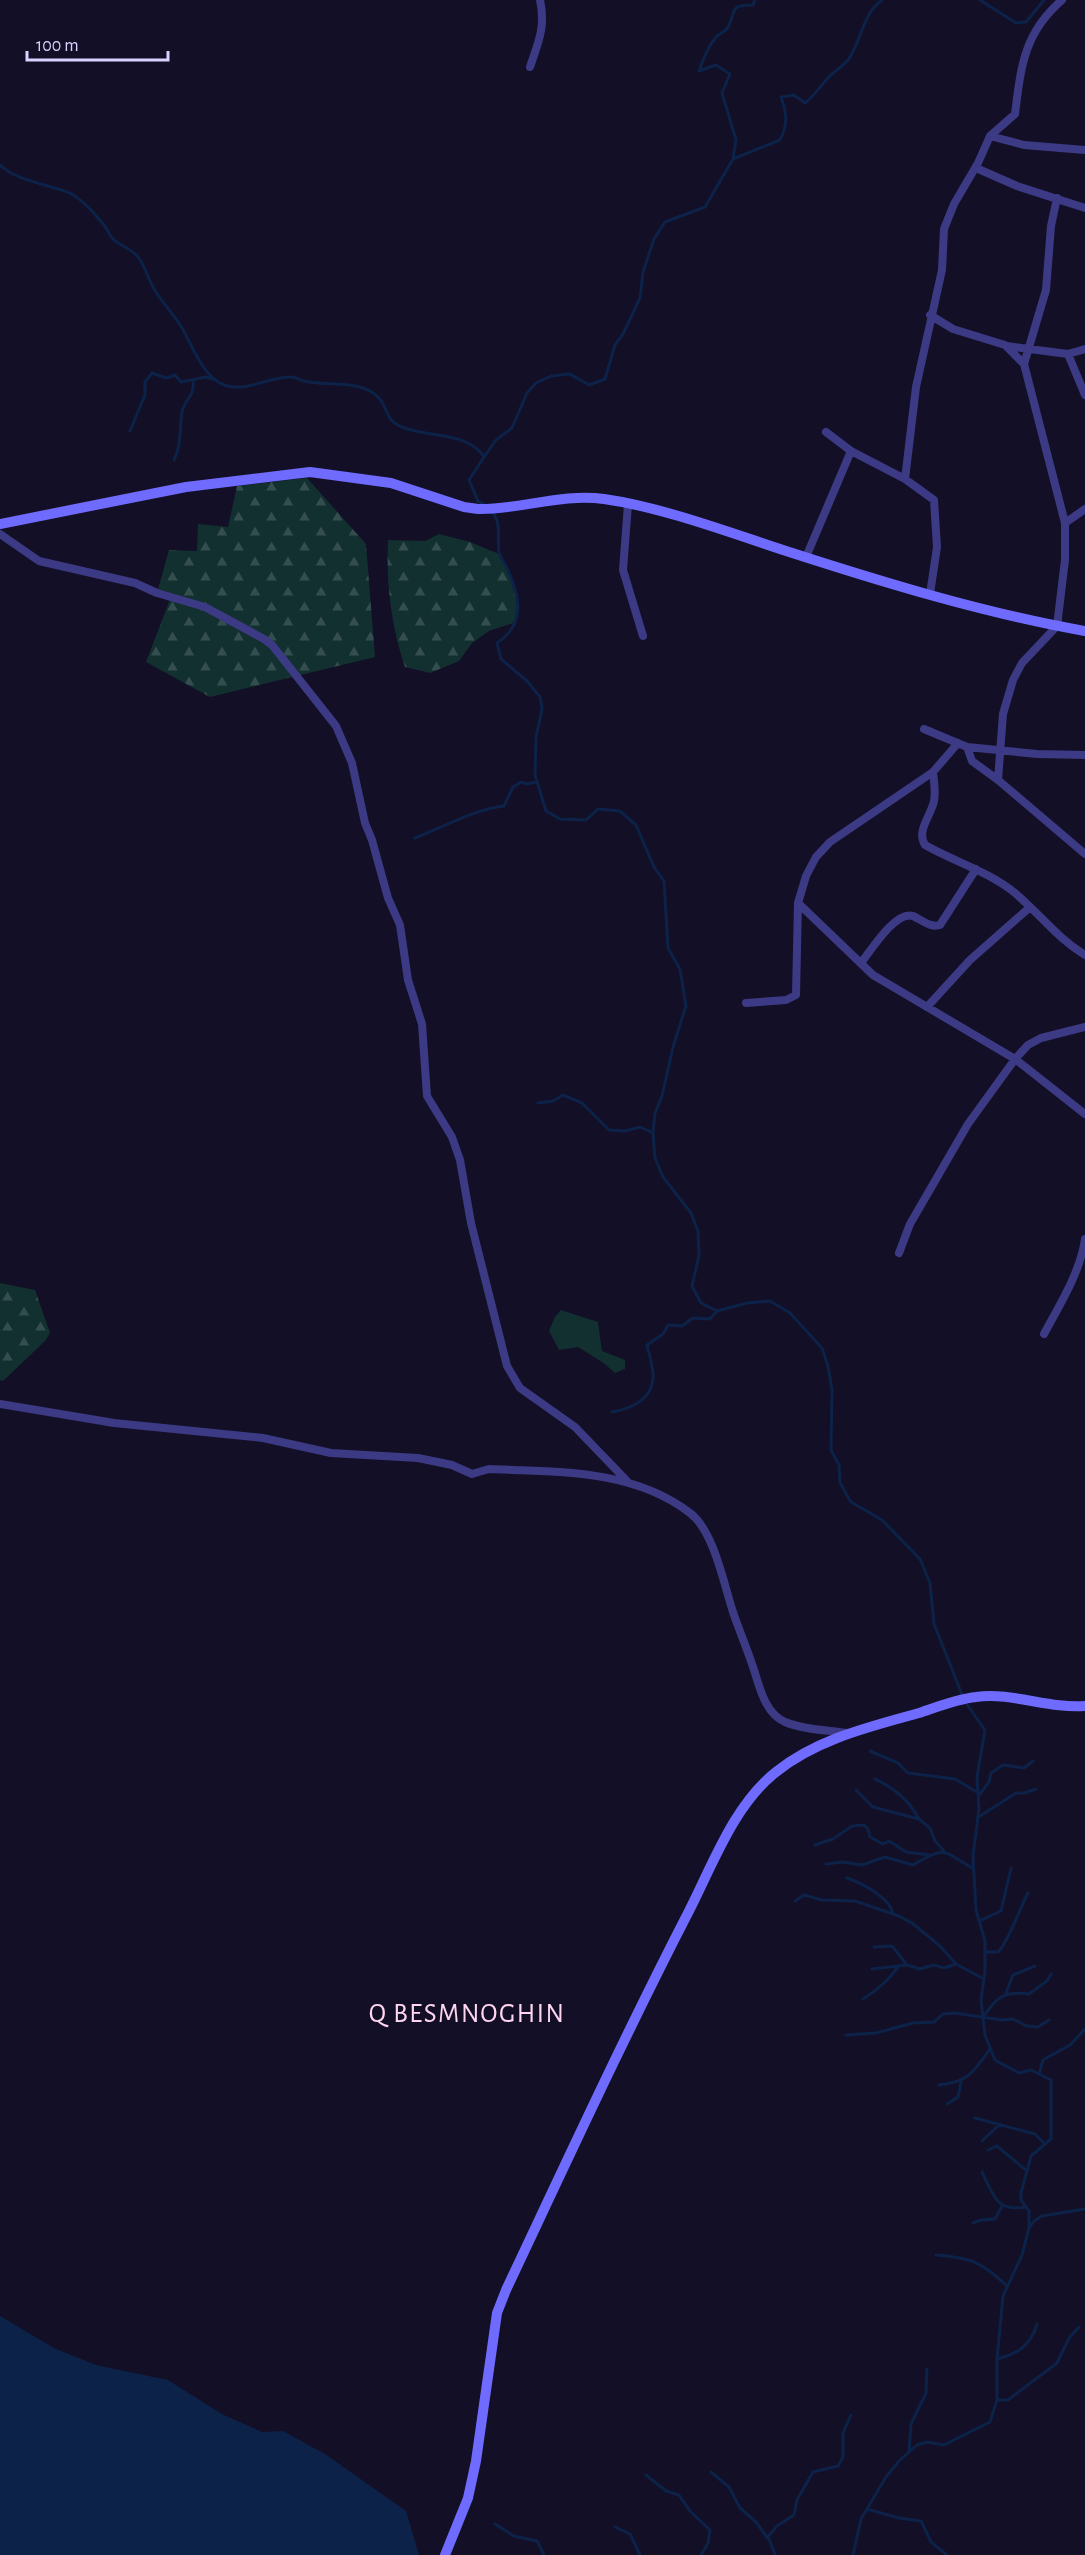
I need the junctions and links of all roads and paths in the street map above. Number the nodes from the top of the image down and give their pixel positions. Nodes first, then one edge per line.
1 (540, 0) edge
2 (1062, 0) edge
3 (530, 68) dead end
4 (990, 136) junction
5 (1085, 150) edge
6 (976, 168) junction
7 (1057, 198) junction
8 (1085, 208) edge
9 (930, 315) junction
10 (1005, 345) junction
11 (1085, 349) edge
12 (1030, 350) junction
13 (1068, 354) junction
14 (1024, 364) junction
15 (1085, 395) edge
16 (826, 432) dead end
17 (851, 451) junction
18 (905, 479) junction
19 (628, 504) junction
20 (1085, 509) edge
21 (1065, 523) junction
22 (0, 524) edge
23 (0, 534) edge
24 (806, 557) junction
25 (930, 594) junction
26 (1057, 626) junction
27 (1085, 631) edge
28 (643, 636) dead end
29 (924, 729) dead end
30 (958, 743) junction
31 (967, 747) junction
32 (1000, 751) junction
33 (1085, 755) edge
34 (933, 772) junction
35 (998, 780) junction
36 (1085, 854) edge
37 (976, 869) junction
38 (798, 903) junction
39 (1029, 908) junction
40 (1085, 955) edge
41 (861, 963) junction
42 (746, 1003) dead end
43 (927, 1007) junction
44 (1085, 1027) edge
45 (1015, 1059) junction
46 (1085, 1114) edge
47 (1085, 1239) edge
48 (899, 1253) dead end
49 (1044, 1334) dead end
50 (0, 1404) edge
51 (627, 1481) junction
52 (1085, 1706) edge
53 (848, 1733) junction
54 (445, 2555) edge

1 - 3 street
2 - 4 street
4 - 5 street
4 - 6 street
6 - 7 street
6 - 9 street
7 - 8 street
7 - 12 street
9 - 10 street
9 - 18 street
10 - 12 street
10 - 14 street
11 - 13 street
12 - 13 street
12 - 14 street
13 - 15 street
14 - 21 street
16 - 17 street
17 - 18 street
17 - 24 street
18 - 25 street
19 - 22 street
19 - 24 street
19 - 28 street
20 - 21 street
21 - 26 street
23 - 51 street
24 - 25 street
25 - 26 street
26 - 27 street
26 - 32 street
29 - 30 street
30 - 31 street
30 - 34 street
31 - 32 street
31 - 35 street
32 - 33 street
32 - 35 street
34 - 37 street
34 - 38 street
35 - 36 street
37 - 39 street
37 - 41 street
38 - 41 street
38 - 42 street
39 - 40 street
39 - 43 street
41 - 43 street
43 - 45 street
44 - 45 street
45 - 46 street
45 - 48 street
47 - 49 street
50 - 51 street
51 - 53 street
52 - 53 street
53 - 54 street

